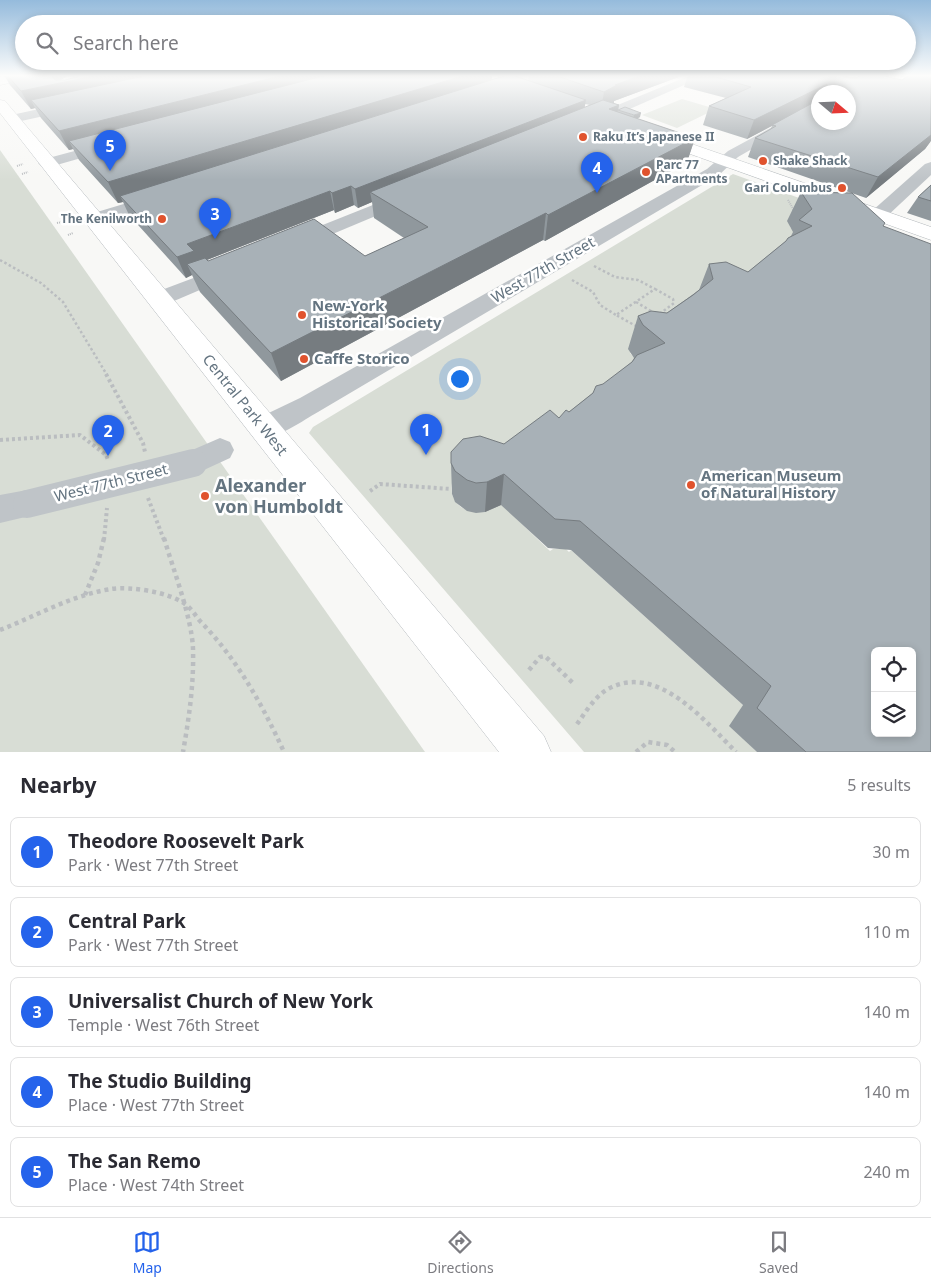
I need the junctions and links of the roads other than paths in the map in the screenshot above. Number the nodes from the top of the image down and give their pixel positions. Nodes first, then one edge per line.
1 (5, 110) edge
2 (51, 110) edge
3 (616, 110) edge
4 (811, 110) edge
5 (582, 111) edge
6 (599, 117) junction
7 (12, 119) junction
8 (619, 124) edge
9 (570, 129) edge
10 (646, 133) edge
11 (733, 138) dead end
12 (117, 144) edge
13 (751, 144) junction
14 (726, 161) junction
15 (46, 163) junction
16 (931, 167) edge
17 (175, 193) edge
18 (415, 193) edge
19 (878, 215) junction
20 (93, 219) junction
21 (931, 234) edge
22 (279, 250) edge
23 (242, 265) edge
24 (159, 299) junction
25 (264, 428) junction
26 (220, 450) dead end
27 (14, 507) edge
28 (528, 752) edge

1 - 7 main road, Central Park West
2 - 7 street
3 - 6 street
4 - 13 street, West 77th Street
5 - 6 main road
6 - 8 main road
6 - 9 street
7 - 15 main road, Central Park West
10 - 14 main road
11 - 13 street
12 - 15 street
13 - 14 street, West 77th Street
14 - 19 main road
14 - 25 street, West 77th Street
15 - 20 main road, Central Park West
16 - 19 street
17 - 20 street
18 - 22 street
19 - 21 main road
20 - 24 main road, Central Park West
23 - 24 street
24 - 25 main road, Central Park West
25 - 28 main road, Central Park West
26 - 27 street, West 77th Street, bridge

